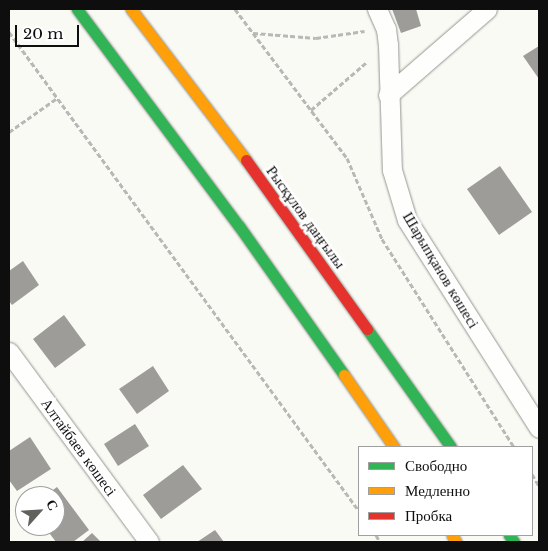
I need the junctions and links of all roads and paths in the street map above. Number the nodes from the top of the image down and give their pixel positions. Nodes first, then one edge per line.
1 (131, 9) edge
2 (235, 9) edge
3 (377, 9) edge
4 (487, 9) edge
5 (77, 10) edge
6 (9, 32) edge
7 (253, 34) junction
8 (387, 37) junction
9 (388, 95) junction
10 (56, 98) junction
11 (311, 110) junction
12 (9, 132) edge
13 (9, 352) edge
14 (539, 428) edge
15 (393, 446) edge
16 (450, 446) edge
17 (513, 446) edge
18 (358, 510) edge
19 (149, 542) edge

1 - 16 main road, Рысқұлов даңғылы
2 - 7 path
3 - 8 street, Шарыпқанов көшесі
4 - 9 street
5 - 15 main road
6 - 10 path
7 - 8 path
7 - 11 path
8 - 9 street, Шарыпқанов көшесі
8 - 11 path
9 - 14 street, Шарыпқанов көшесі
10 - 12 path
10 - 18 path
11 - 17 path
13 - 19 street, Алтайбаев көшесі

